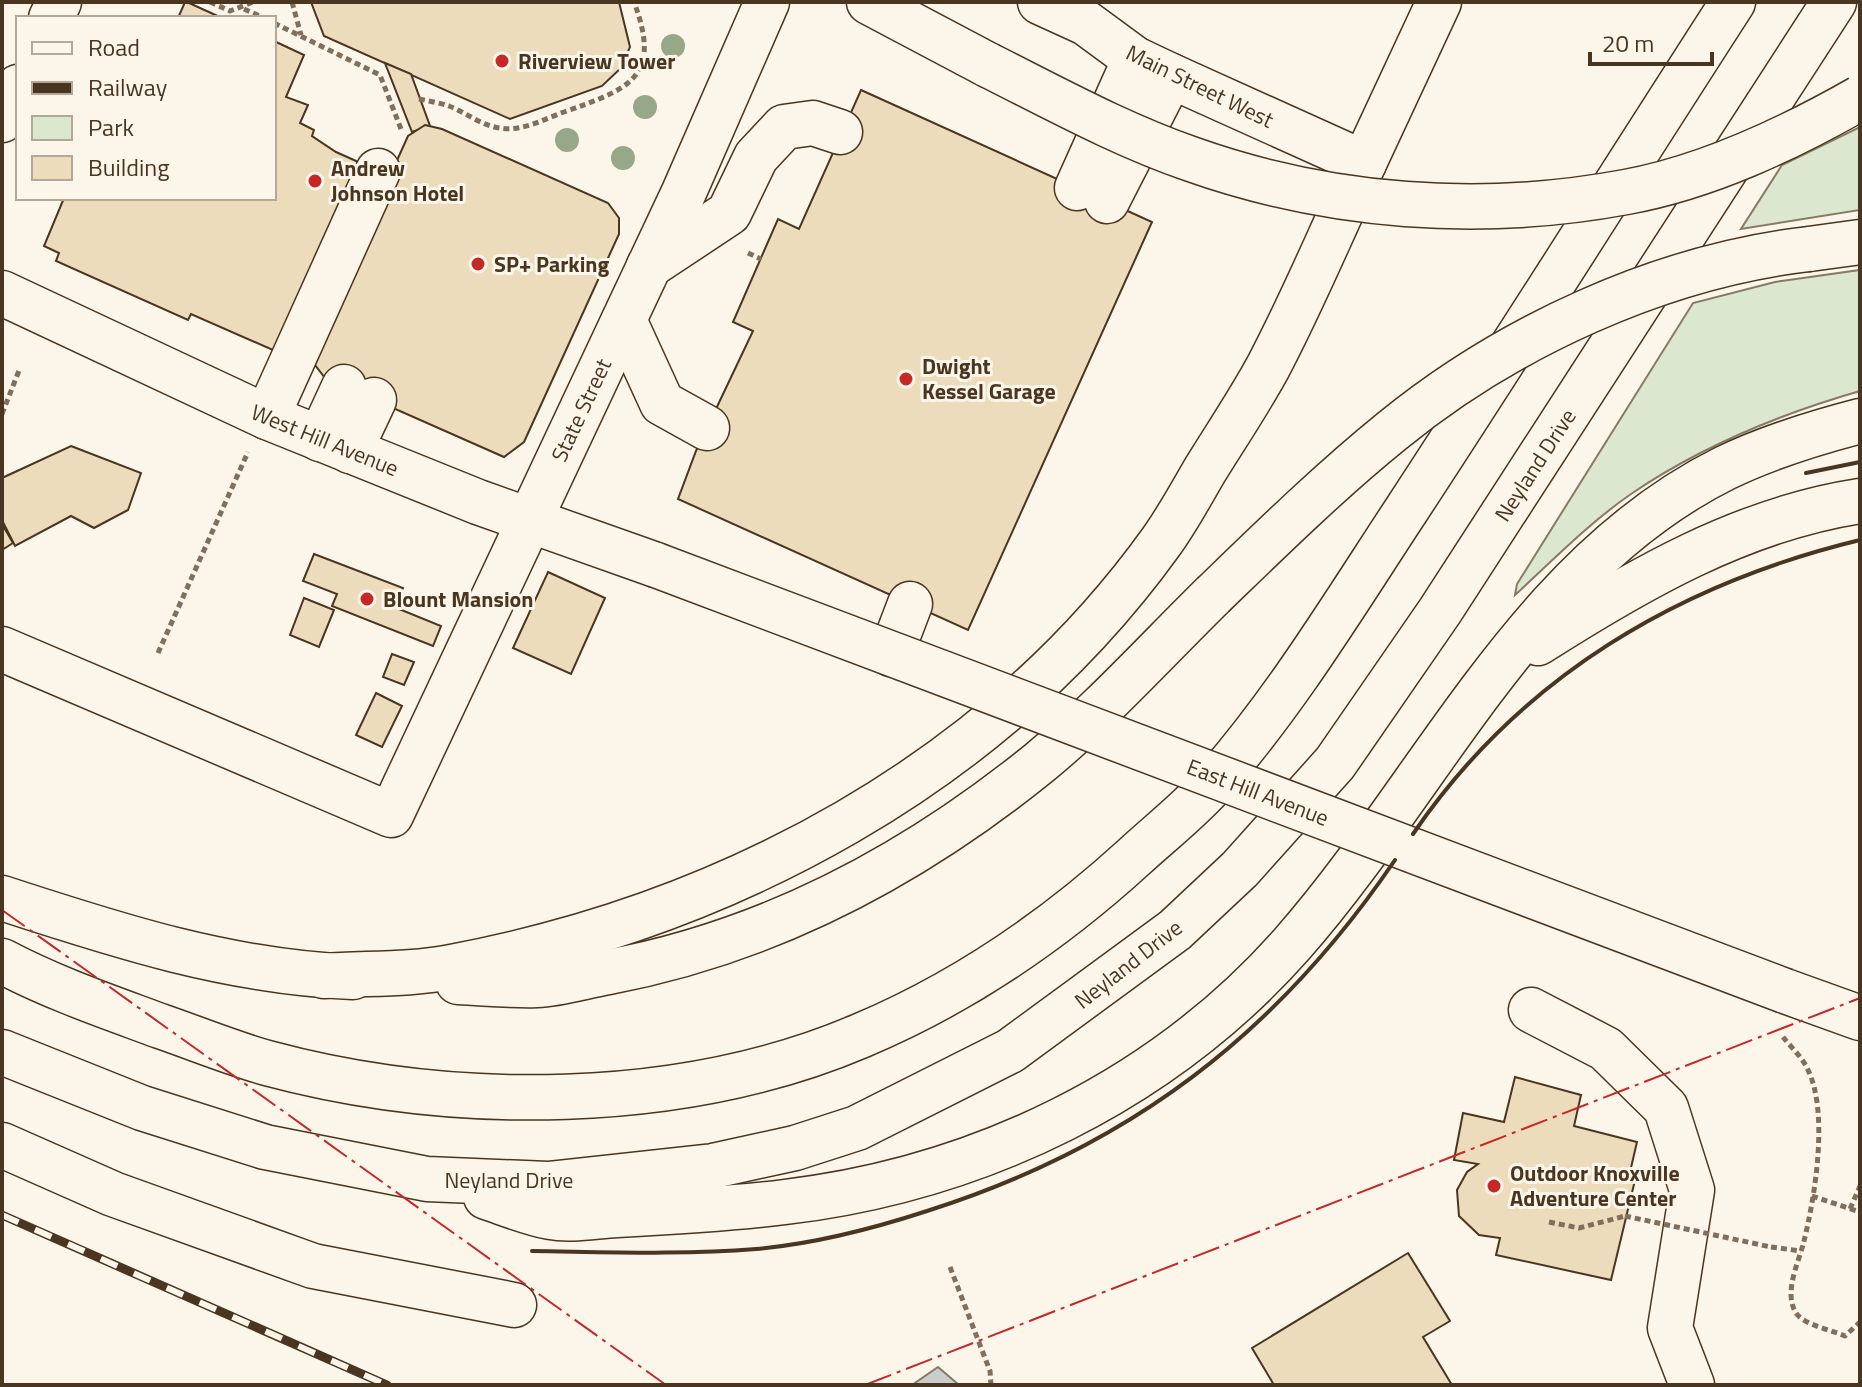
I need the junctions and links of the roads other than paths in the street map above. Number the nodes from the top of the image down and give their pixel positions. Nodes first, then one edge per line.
1 (767, 2) edge
2 (869, 2) edge
3 (1040, 2) edge
4 (1439, 2) edge
5 (1733, 2) edge
6 (1834, 2) edge
7 (1091, 13) edge
8 (1153, 67) junction
9 (16, 91) edge
10 (1860, 98) edge
11 (2, 120) edge
12 (840, 132) dead end
13 (1364, 163) junction
14 (378, 171) dead end
15 (1092, 195) dead end
16 (1860, 242) edge
17 (648, 266) junction
18 (2, 293) edge
19 (624, 320) junction
20 (359, 394) dead end
21 (1860, 421) edge
22 (260, 429) junction
23 (702, 439) dead end
24 (335, 445) junction
25 (1860, 501) edge
26 (529, 519) junction
27 (656, 565) joint
28 (910, 604) dead end
29 (2, 649) edge
30 (891, 654) junction
31 (1502, 666) junction
32 (2, 898) edge
33 (2, 961) edge
34 (324, 976) junction
35 (1531, 1010) dead end
36 (1860, 1018) edge
37 (2, 1052) edge
38 (2, 1145) edge
39 (427, 1179) junction
40 (514, 1305) dead end
41 (1692, 1385) edge

1 - 17 main road, State Street
2 - 10 main road, bridge
3 - 7 main road, Main Street West
4 - 13 main road
5 - 33 main road
6 - 39 main road, Neyland Drive
7 - 8 main road, Main Street West
8 - 13 main road, Main Street West
8 - 15 main road
9 - 11 main road
12 - 17 main road
13 - 34 main road
14 - 22 main road
16 - 34 main road, bridge
17 - 19 main road, State Street
18 - 22 main road, West Hill Avenue
19 - 23 main road
19 - 26 main road, State Street
20 - 24 main road
21 - 31 main road
22 - 24 main road, West Hill Avenue
24 - 26 main road, West Hill Avenue
25 - 31 main road
26 - 27 main road, West Hill Avenue
26 - 29 main road, State Street
27 - 30 main road, East Hill Avenue, bridge
28 - 30 main road
30 - 36 main road, East Hill Avenue, bridge
31 - 39 main road
32 - 34 main road
35 - 41 main road
37 - 39 main road, Neyland Drive
38 - 40 main road

